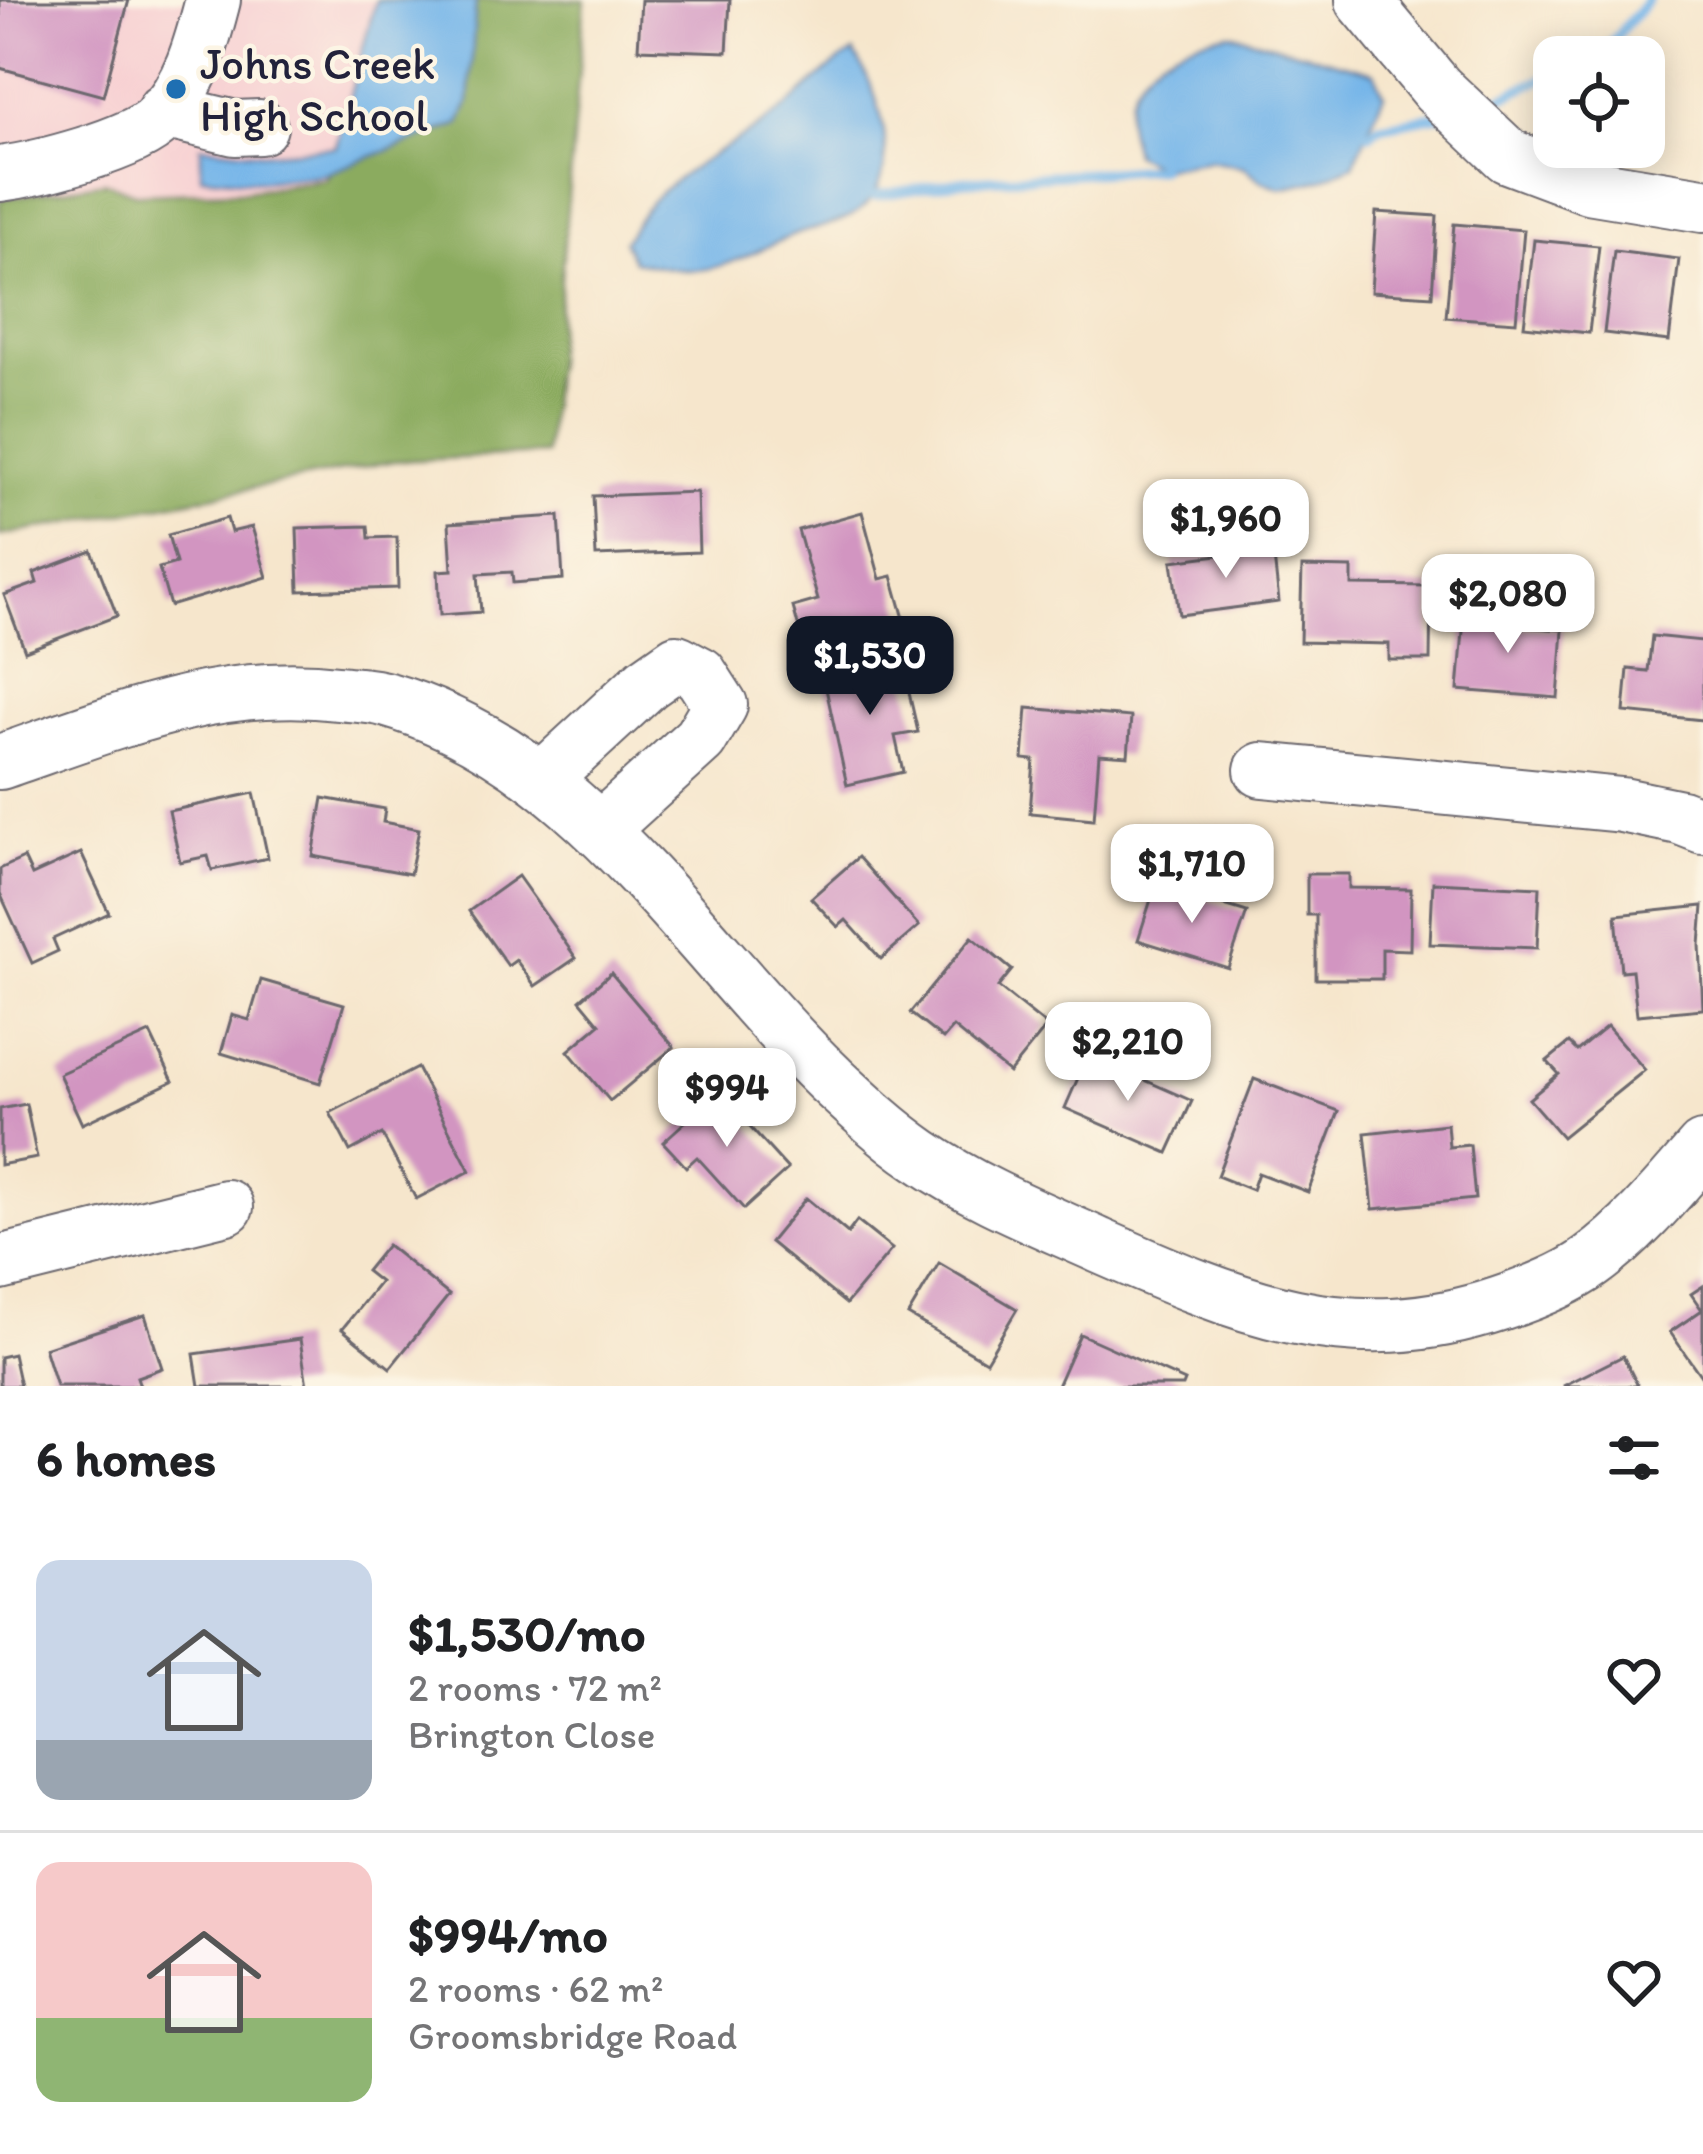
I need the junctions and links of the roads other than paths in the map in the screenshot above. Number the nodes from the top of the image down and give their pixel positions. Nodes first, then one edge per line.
1 (214, 0) edge
2 (1363, 0) edge
3 (164, 112) junction
4 (260, 127) dead end
5 (0, 174) edge
6 (1703, 205) edge
7 (0, 762) edge
8 (1262, 770) dead end
9 (543, 779) junction
10 (1703, 826) edge
11 (601, 829) junction
12 (1703, 1149) edge
13 (226, 1207) dead end
14 (0, 1263) edge

1 - 3 street
2 - 6 street
3 - 4 street
3 - 5 street
7 - 9 street
8 - 10 street
9 - 11 street
9 - 11 street
11 - 12 street
13 - 14 street

